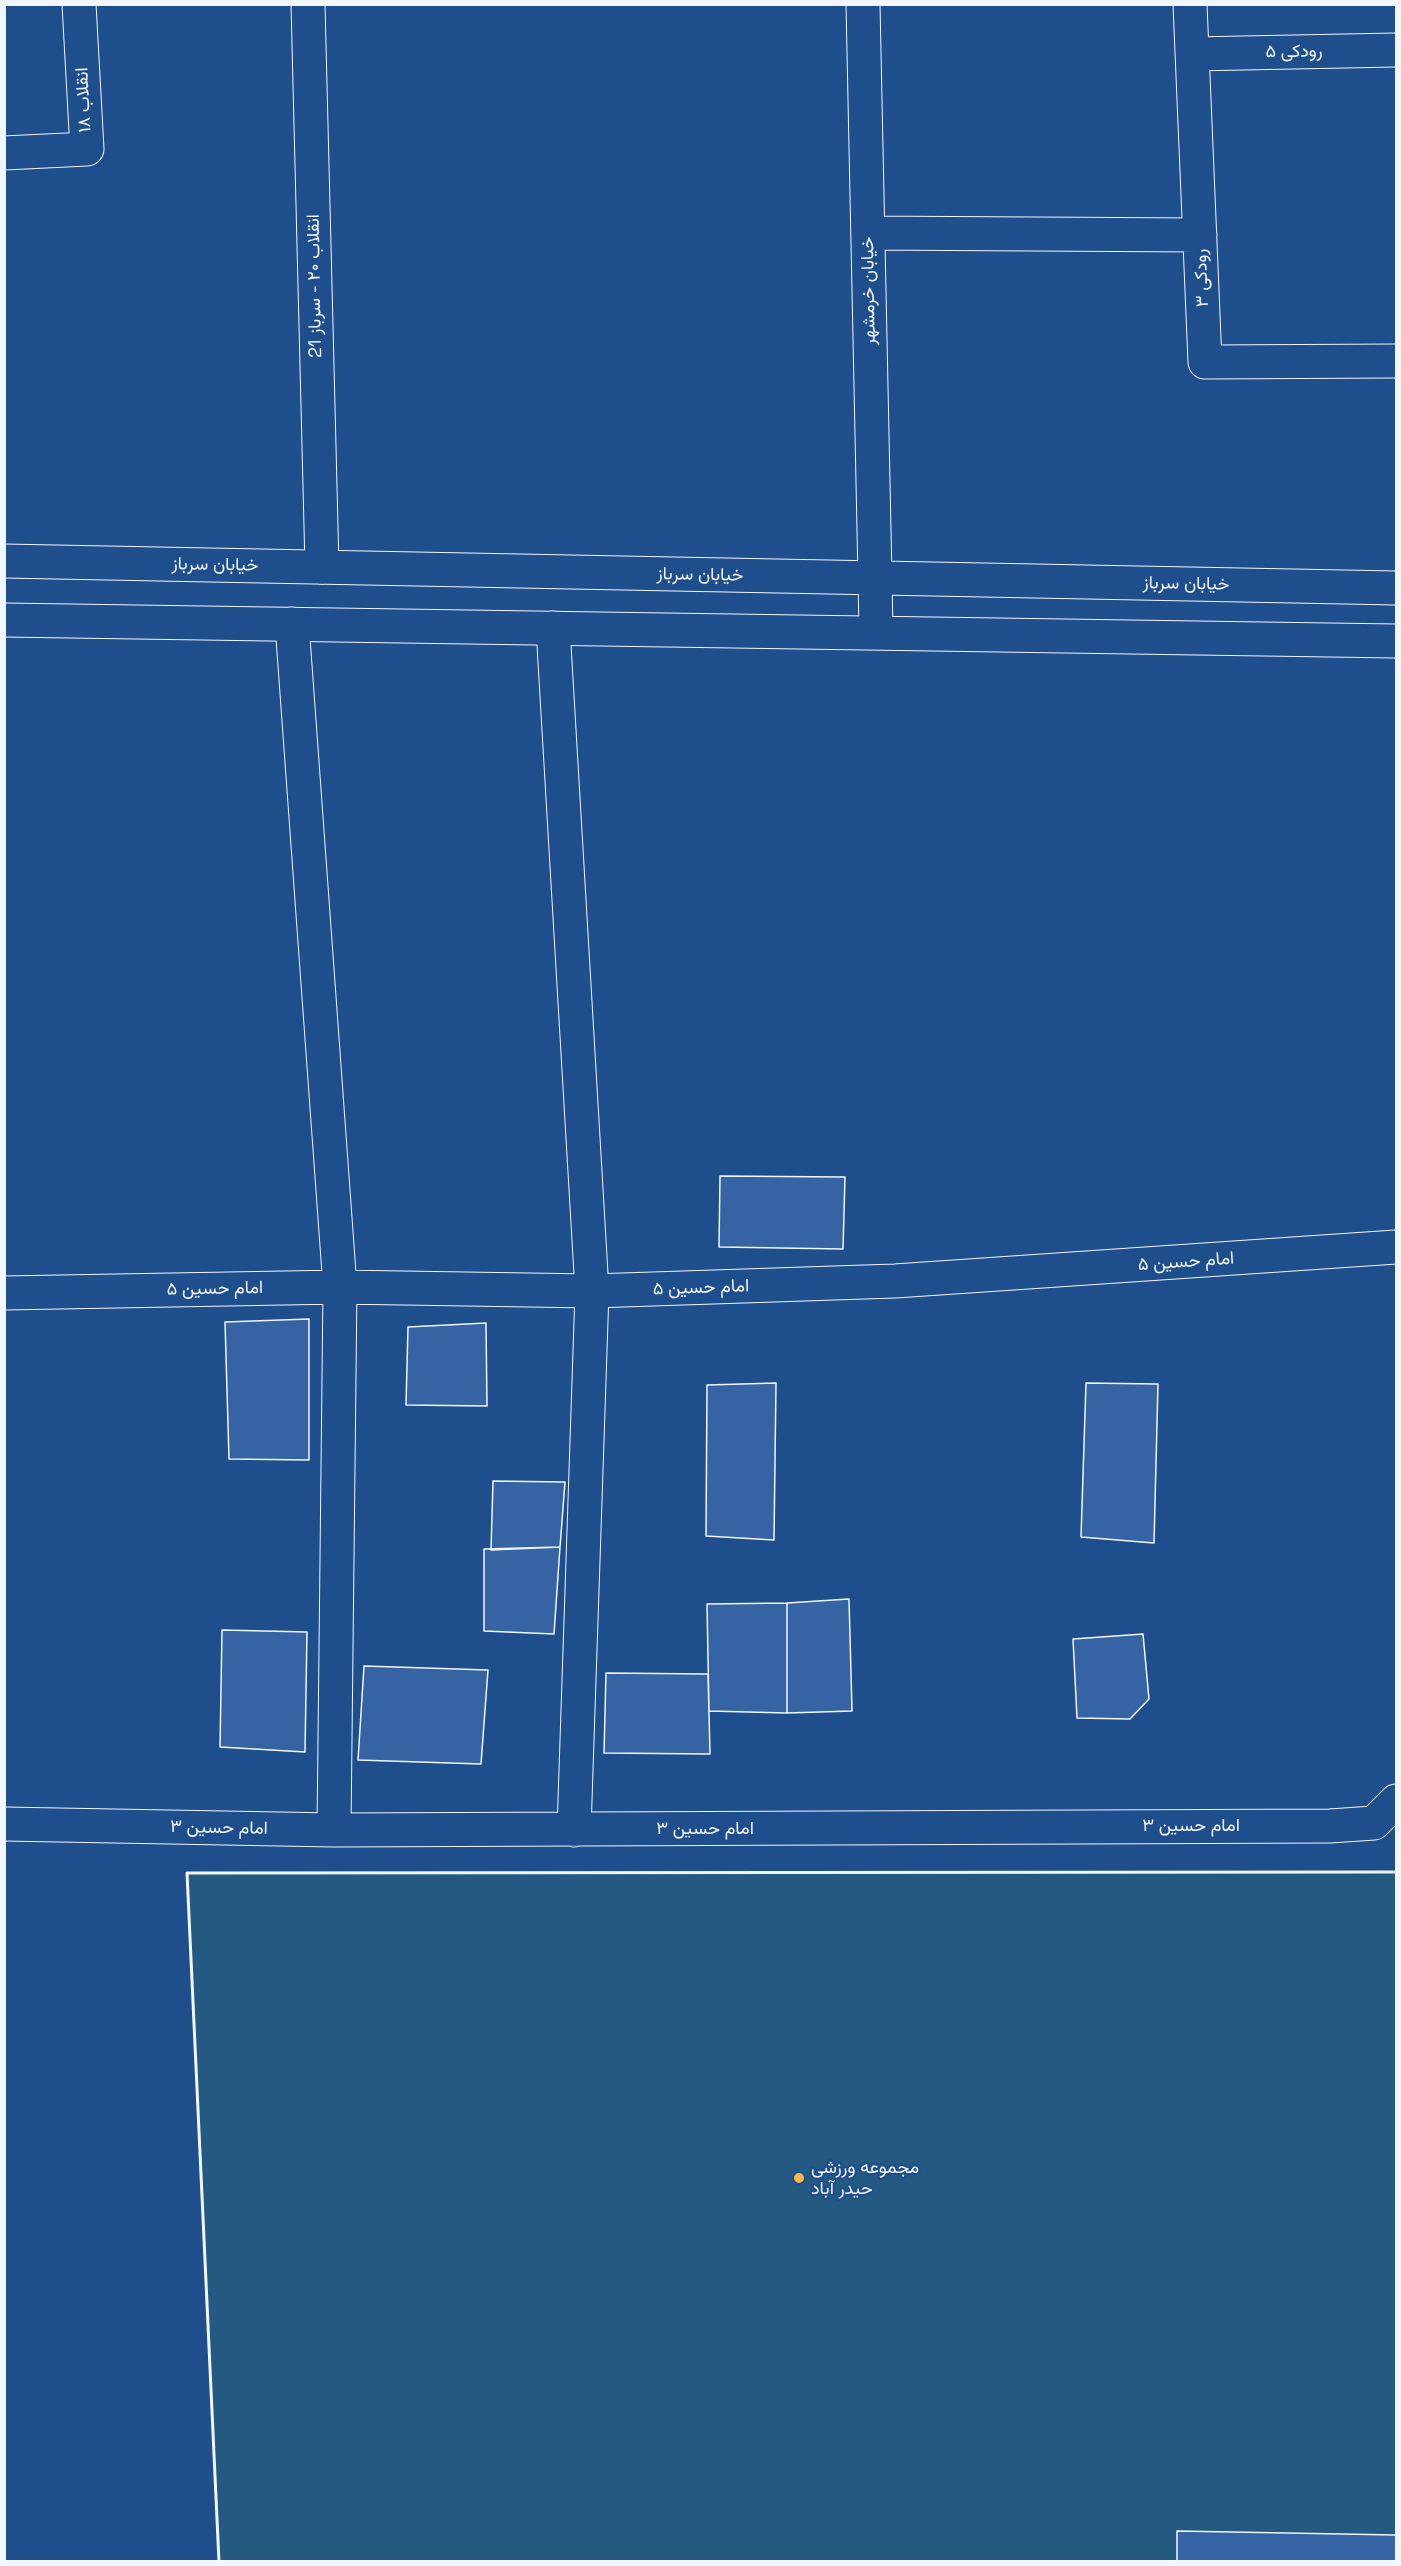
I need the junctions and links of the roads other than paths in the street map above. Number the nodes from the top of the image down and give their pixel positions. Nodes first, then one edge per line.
1 (79, 4) edge
2 (308, 4) edge
3 (863, 4) edge
4 (1190, 4) edge
5 (1396, 50) edge
6 (1192, 54) junction
7 (4, 153) edge
8 (868, 234) junction
9 (1200, 235) junction
10 (1396, 362) edge
11 (4, 561) edge
12 (322, 567) junction
13 (875, 578) junction
14 (1396, 588) edge
15 (4, 620) edge
16 (292, 624) junction
17 (553, 628) junction
18 (876, 632) junction
19 (1396, 641) edge
20 (1396, 1247) edge
21 (340, 1287) junction
22 (592, 1291) junction
23 (4, 1293) edge
24 (1396, 1801) edge
25 (4, 1824) edge
26 (334, 1830) junction
27 (574, 1830) junction

1 - 7 street, انقلاب ۱۸
2 - 12 street, انقلاب ۲۰ - سرباز 21
3 - 8 street, خیابان خرمشهر
4 - 6 street, رودکی ۳
5 - 6 street, رودکی ۵
6 - 9 street, رودکی ۳
8 - 9 street
8 - 13 street, خیابان خرمشهر
9 - 10 street, رودکی ۳
11 - 12 street, خیابان سرباز
12 - 13 street, خیابان سرباز
13 - 14 street, خیابان سرباز
13 - 18 street, خیابان خرمشهر
15 - 16 street
16 - 17 street
16 - 21 street
17 - 18 street
17 - 22 street
18 - 19 street
20 - 22 street, امام حسین ۵
21 - 22 street, امام حسین ۵
21 - 23 street, امام حسین ۵
21 - 26 street
22 - 27 street
24 - 27 street, امام حسین ۳
25 - 26 street, امام حسین ۳
26 - 27 street, امام حسین ۳

